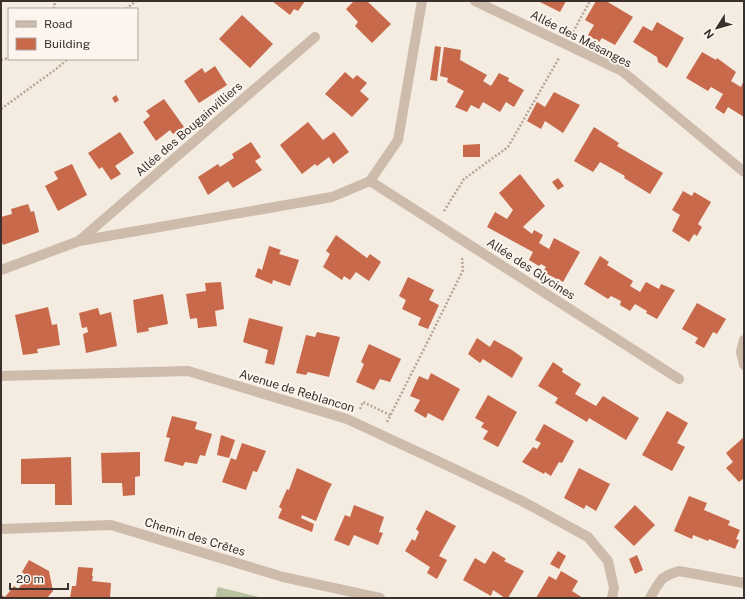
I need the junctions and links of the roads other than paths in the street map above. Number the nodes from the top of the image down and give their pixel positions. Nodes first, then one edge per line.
1 (422, 1) edge
2 (475, 1) edge
3 (315, 38) dead end
4 (744, 172) edge
5 (370, 181) junction
6 (80, 241) junction
7 (1, 270) edge
8 (744, 340) edge
9 (744, 365) edge
10 (1, 376) edge
11 (679, 379) dead end
12 (1, 529) edge
13 (744, 583) edge
14 (380, 598) edge
15 (612, 598) edge
16 (650, 598) edge

1 - 5 street
2 - 4 street, Allée des Mésanges
3 - 6 street, Allée des Bougainvilliers
5 - 6 street
5 - 11 street, Allée des Glycines
6 - 7 street
8 - 9 street
10 - 15 street, Avenue de Reblancon
12 - 14 street, Chemin des Crêtes
13 - 16 street

